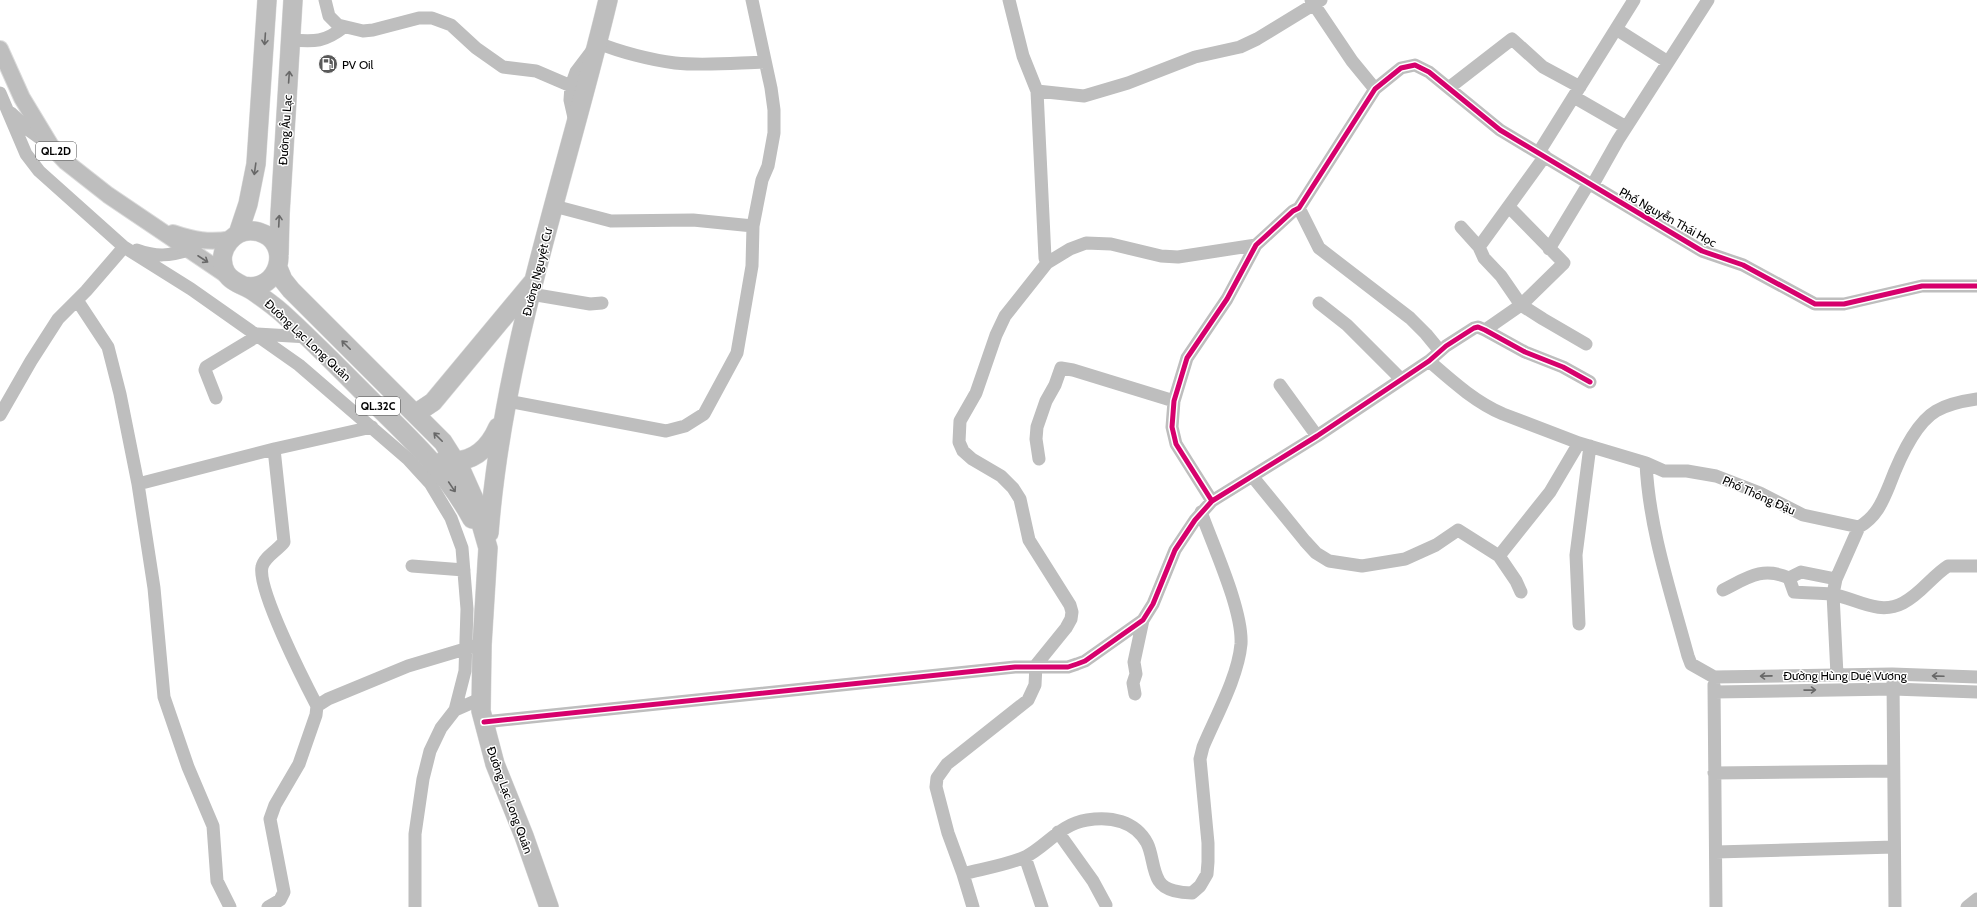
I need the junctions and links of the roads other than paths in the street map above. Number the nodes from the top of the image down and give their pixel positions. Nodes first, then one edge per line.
1 (267, 0) edge
2 (293, 0) edge
3 (325, 0) edge
4 (608, 0) edge
5 (752, 0) edge
6 (1009, 0) edge
7 (1634, 0) edge
8 (1708, 0) edge
9 (1315, 1) edge
10 (344, 27) junction
11 (1616, 29) junction
12 (291, 40) junction
13 (598, 43) junction
14 (0, 49) edge
15 (764, 62) junction
16 (1668, 62) junction
17 (571, 86) junction
18 (1450, 87) junction
19 (1374, 89) junction
20 (1037, 91) junction
21 (1577, 92) junction
22 (0, 93) edge
23 (7, 109) junction
24 (576, 128) junction
25 (1626, 128) junction
26 (51, 146) junction
27 (1542, 154) junction
28 (1590, 185) junction
29 (554, 206) junction
30 (1509, 207) junction
31 (1299, 208) junction
32 (147, 222) junction
33 (753, 226) junction
34 (1461, 227) dead end
35 (235, 236) junction
36 (1256, 244) junction
37 (122, 245) junction
38 (1479, 247) junction
39 (1549, 249) junction
40 (188, 250) junction
41 (1047, 263) junction
42 (278, 264) junction
43 (236, 281) junction
44 (1977, 286) edge
45 (530, 288) junction
46 (77, 300) junction
47 (602, 303) dead end
48 (1319, 303) dead end
49 (1521, 305) junction
50 (1485, 330) junction
51 (258, 335) junction
52 (308, 337) junction
53 (1586, 344) dead end
54 (1440, 351) junction
55 (1429, 361) junction
56 (1401, 379) junction
57 (1590, 382) dead end
58 (1280, 384) dead end
59 (216, 398) dead end
60 (1977, 399) edge
61 (1174, 400) junction
62 (505, 409) junction
63 (415, 414) junction
64 (0, 415) edge
65 (372, 427) junction
66 (1317, 436) junction
67 (1584, 444) junction
68 (418, 446) junction
69 (274, 449) junction
70 (1039, 459) dead end
71 (456, 461) junction
72 (1646, 463) junction
73 (1252, 476) junction
74 (138, 484) junction
75 (1212, 501) junction
76 (1201, 512) junction
77 (1859, 527) junction
78 (488, 548) junction
79 (1499, 556) junction
80 (412, 566) dead end
81 (1977, 566) edge
82 (464, 570) junction
83 (1789, 578) junction
84 (1836, 579) junction
85 (1723, 590) dead end
86 (1521, 592) dead end
87 (1833, 594) junction
88 (1143, 620) junction
89 (1579, 624) dead end
90 (474, 646) junction
91 (1036, 665) junction
92 (1892, 674) junction
93 (1837, 675) junction
94 (1714, 677) junction
95 (1977, 677) edge
96 (1894, 689) junction
97 (1714, 692) junction
98 (1977, 692) edge
99 (1135, 694) dead end
100 (480, 699) junction
101 (317, 706) junction
102 (455, 710) junction
103 (484, 722) junction
104 (1894, 771) junction
105 (1714, 773) junction
106 (1058, 832) junction
107 (1894, 847) junction
108 (1716, 852) junction
109 (1025, 857) junction
110 (963, 874) junction
111 (1977, 899) edge
112 (1106, 905) dead end
113 (230, 907) edge
114 (268, 907) edge
115 (414, 907) edge
116 (549, 907) edge
117 (973, 907) edge
118 (1042, 907) edge
119 (1716, 907) edge
120 (1895, 907) edge
121 (1967, 907) edge

1 -> 35 highway
2 - 12 highway, Đường Âu Lạc / QL.32C
3 - 10 street
4 - 13 highway, Đường Nguyệt Cư
5 - 15 street
6 - 20 street
7 - 11 street
8 - 16 street
9 - 19 street
9 - 20 street
10 - 12 street
10 - 17 street
11 - 16 street
11 - 21 street
42 -> 12 highway, Đường Âu Lạc / QL.32C
13 - 15 street
13 - 17 street
13 - 24 highway, Đường Nguyệt Cư
14 - 26 main road, Đường Lạc Long Quân / QL.2D
15 - 33 street
16 - 25 street
17 - 24 street
18 - 19 street, Phố Nguyễn Thái Học
18 - 21 street
18 - 27 street, Phố Nguyễn Thái Học
19 - 31 street
20 - 41 street
21 - 25 street
21 - 27 street
22 - 23 street
23 - 26 street
23 - 37 street
24 - 29 highway, Đường Nguyệt Cư
25 - 28 street
26 - 32 main road, Đường Lạc Long Quân / QL.2D
27 - 28 street, Phố Nguyễn Thái Học
27 - 30 street
28 - 39 street
28 - 44 street, Phố Nguyễn Thái Học
29 - 33 street
29 - 45 highway, Đường Nguyệt Cư
30 - 38 street
30 - 39 street
31 - 36 street
31 - 54 street
32 - 35 main road, Đường Lạc Long Quân / QL.2D
32 - 40 main road, Đường Lạc Long Quân / QL.2D
33 - 62 street
34 - 38 street
35 - 42 highway
35 - 43 highway
36 - 41 street
36 - 61 street
37 - 40 street
37 - 46 street
37 - 51 street
38 - 49 street
39 - 49 street
40 -> 43 main road, Đường Lạc Long Quân / QL.2D
41 - 91 street
42 - 43 highway
63 -> 42 highway, Đường Lạc Long Quân / QL.32C
43 - 52 highway, Đường Lạc Long Quân / QL.32C
45 - 47 street
45 - 62 highway, Đường Nguyệt Cư
45 - 63 highway
46 - 64 street
46 - 74 street
48 - 56 street
49 - 50 street
49 - 53 street
50 - 54 street
50 - 57 street
51 - 52 street
51 - 59 street
51 - 65 street
52 - 68 highway, Đường Lạc Long Quân / QL.32C
54 - 55 street
55 - 56 street
55 - 67 street, Phố Thông Đậu
56 - 66 street
58 - 66 street
60 - 77 street
61 - 70 street
61 - 75 street
62 - 71 highway
62 - 78 highway, Đường Nguyệt Cư
71 -> 63 highway, Đường Lạc Long Quân / QL.32C
65 - 69 street
65 - 82 street
66 - 73 street
67 - 72 street, Phố Thông Đậu
67 - 79 street
67 - 89 street
68 - 71 highway
68 -> 78 highway, Đường Lạc Long Quân / QL.32C
69 - 74 street
69 - 101 street
71 - 78 highway, Đường Lạc Long Quân / QL.32C
72 - 77 street, Phố Thông Đậu
72 - 94 street
73 - 75 street
73 - 79 street
74 - 113 street
75 - 76 street
76 - 88 street
76 - 106 street
77 - 84 street
78 - 90 highway, Đường Lạc Long Quân / QL.32C
79 - 86 street
80 - 82 street
81 - 87 street
82 - 90 street
83 - 84 street
83 - 85 street
83 - 87 street
84 - 87 street
87 - 93 street
88 - 91 street
88 - 99 street
90 - 100 highway, Đường Lạc Long Quân / QL.32C
90 - 101 street
90 - 102 street
91 - 103 street
91 - 110 street
92 - 93 street, Đường Hùng Duệ Vương
95 -> 92 street, Đường Hùng Duệ Vương
92 - 96 street
93 -> 94 street, Đường Hùng Duệ Vương
94 - 97 street
97 -> 96 street, Đường Hùng Duệ Vương
96 - 98 street, Đường Hùng Duệ Vương
96 - 104 street
97 - 105 street
100 - 102 street
100 - 103 highway, Đường Lạc Long Quân / QL.32C
101 - 114 street
102 - 115 street
103 - 116 highway, Đường Lạc Long Quân / QL.32C
104 - 105 street
104 - 107 street
105 - 108 street
106 - 109 street
106 - 112 street
107 - 108 street
107 - 120 street
108 - 119 street
109 - 110 street
109 - 118 street
110 - 117 street
111 - 121 street

